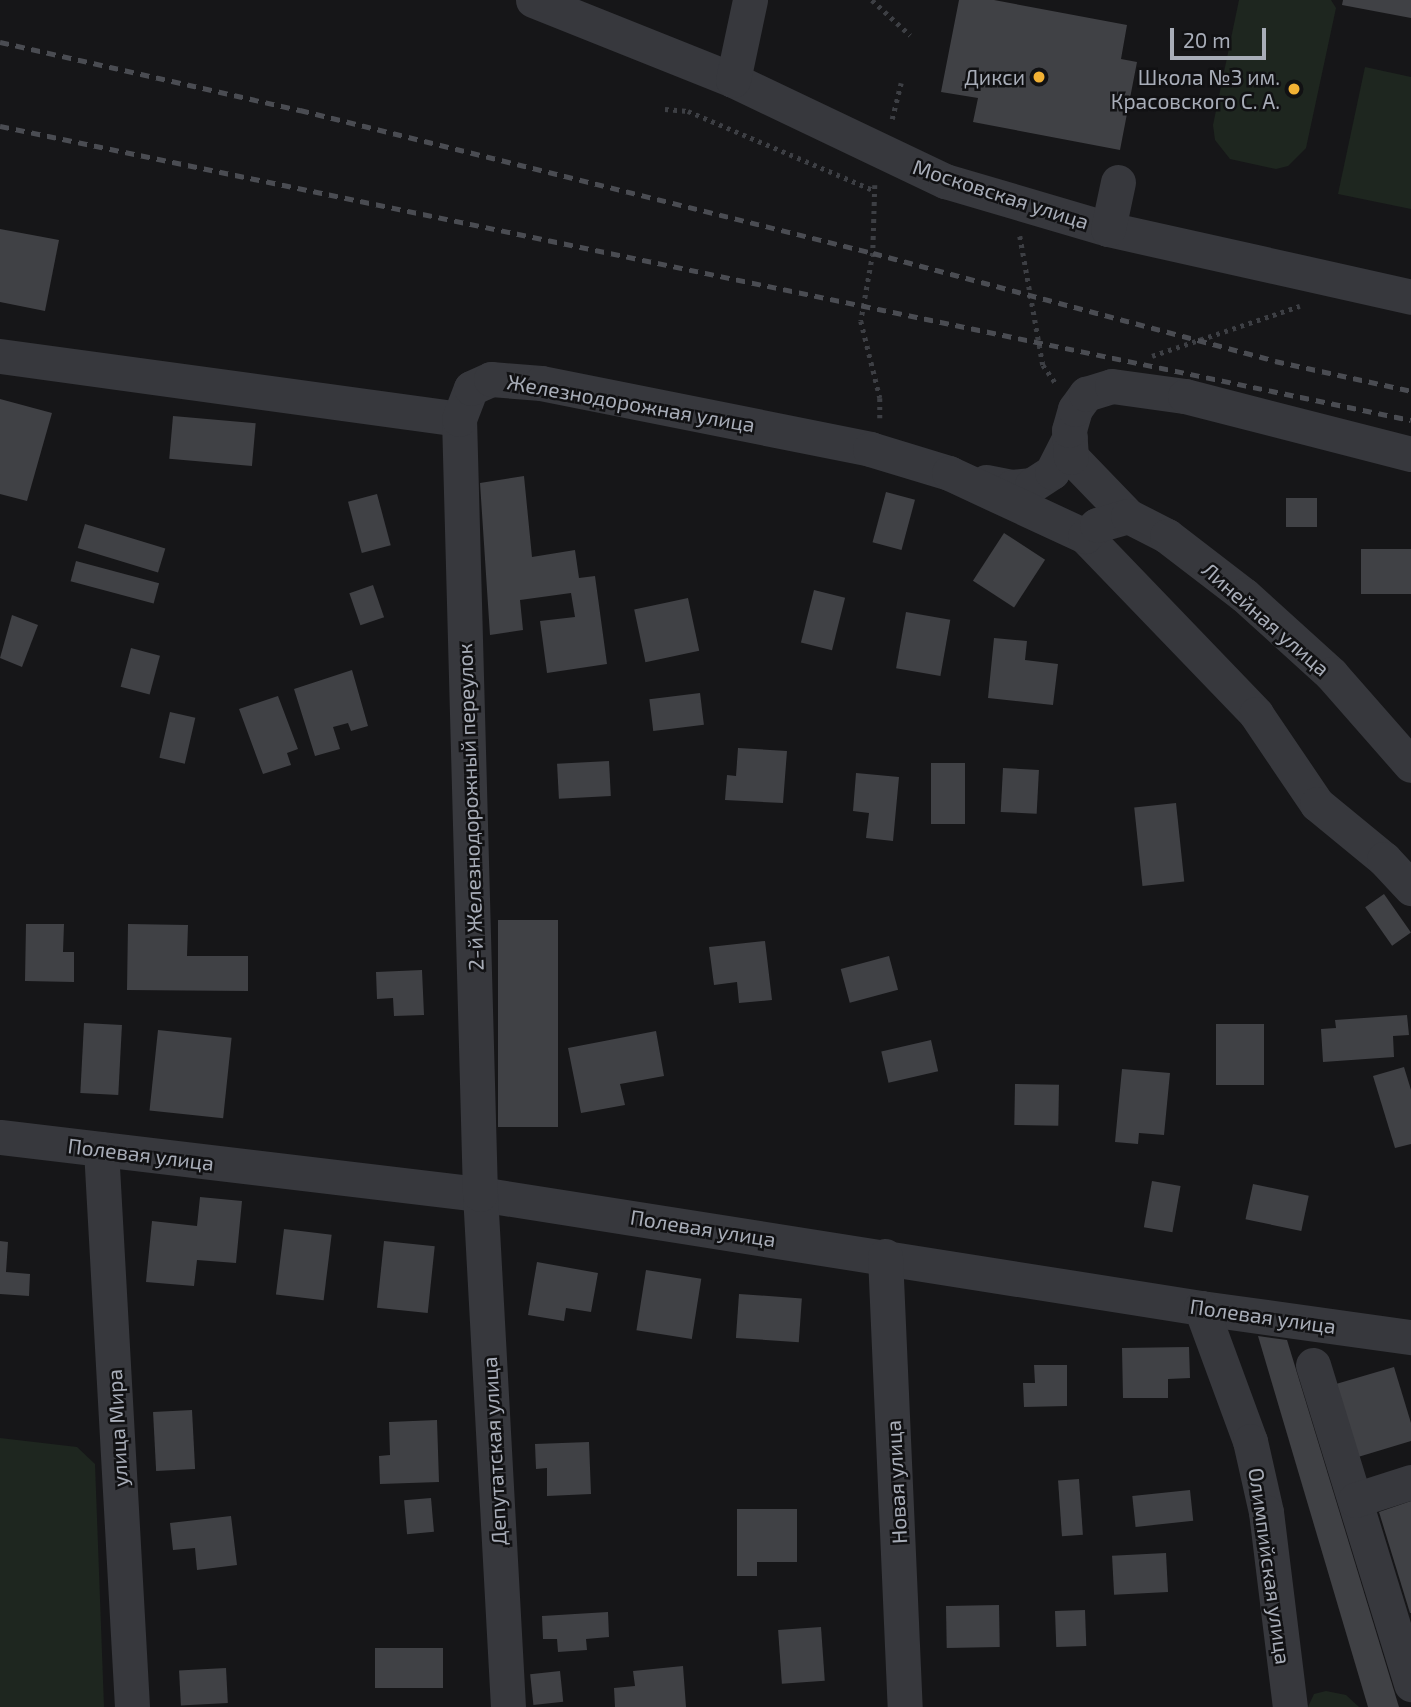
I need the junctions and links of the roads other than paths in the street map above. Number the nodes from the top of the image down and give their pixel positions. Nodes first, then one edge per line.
1 (533, 0) edge
2 (750, 0) edge
3 (733, 80) junction
4 (1118, 182) dead end
5 (1108, 229) junction
6 (1411, 298) edge
7 (0, 356) edge
8 (459, 419) junction
9 (1072, 423) junction
10 (1411, 454) edge
11 (949, 473) junction
12 (1103, 525) junction
13 (1411, 765) edge
14 (1411, 888) edge
15 (0, 1137) edge
16 (101, 1149) junction
17 (480, 1194) junction
18 (885, 1256) junction
19 (1200, 1308) junction
20 (1407, 1337) edge
21 (1313, 1365) dead end
22 (1411, 1482) edge
23 (1355, 1500) junction
24 (1411, 1684) edge
25 (132, 1707) edge
26 (508, 1707) edge
27 (905, 1707) edge
28 (1290, 1707) edge

1 - 3 street, Московская улица
2 - 3 street
3 - 5 street, Московская улица
4 - 5 street
5 - 6 street, Московская улица
7 - 8 street
8 - 11 street, Железнодорожная улица
8 - 17 street, 2-й Железнодорожный переулок
9 - 10 street
9 - 11 street
9 - 12 street
11 - 12 street, Железнодорожная улица
12 - 13 street, Линейная улица
12 - 14 street
15 - 16 street, Полевая улица
16 - 17 street, Полевая улица
16 - 25 street, улица Мира
17 - 18 street, Полевая улица
17 - 26 street, Депутатская улица
18 - 19 street, Полевая улица
18 - 27 street, Новая улица
19 - 20 street, Полевая улица
19 - 28 street, Олимпийская улица
21 - 23 street
22 - 23 street
23 - 24 street

